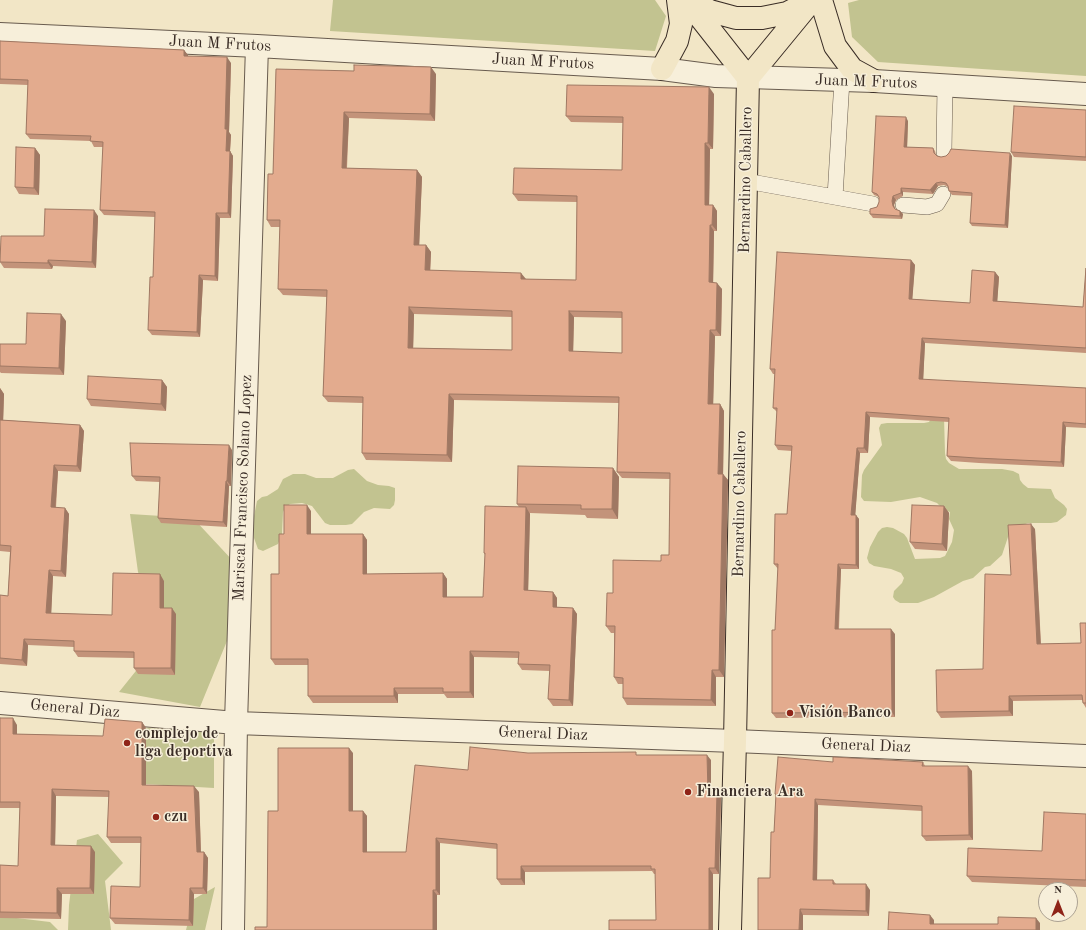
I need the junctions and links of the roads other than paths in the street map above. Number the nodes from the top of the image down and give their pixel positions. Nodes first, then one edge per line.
1 (678, 0) edge
2 (688, 0) edge
3 (815, 1) edge
4 (0, 34) edge
5 (257, 46) junction
6 (662, 69) junction
7 (748, 78) junction
8 (842, 80) junction
9 (874, 81) junction
10 (945, 85) junction
11 (1086, 94) edge
12 (944, 152) dead end
13 (746, 181) junction
14 (943, 194) dead end
15 (835, 197) junction
16 (873, 204) dead end
17 (903, 205) dead end
18 (0, 702) edge
19 (236, 723) junction
20 (735, 741) junction
21 (1086, 756) edge
22 (233, 930) edge
23 (730, 930) edge

1 - 6 highway
2 - 3 highway
2 - 7 highway
3 - 7 highway
3 - 9 highway
4 - 5 street, Juan M Frutos
5 - 6 street, Juan M Frutos
5 - 19 street, Mariscal Francisco Solano Lopez
6 - 7 street, Juan M Frutos
7 - 8 street, Juan M Frutos
7 - 13 highway, Bernardino Caballero
8 - 9 street, Juan M Frutos
8 - 15 lane
9 - 10 street, Juan M Frutos
10 - 11 street, Juan M Frutos
10 - 12 lane
13 - 15 lane
13 - 20 highway, Bernardino Caballero
14 - 17 lane
15 - 16 lane
18 - 19 street, General Diaz
19 - 20 street, General Diaz
19 - 22 street, Mariscal Francisco Solano Lopez
20 - 21 street, General Diaz
20 - 23 highway, Bernardino Caballero

